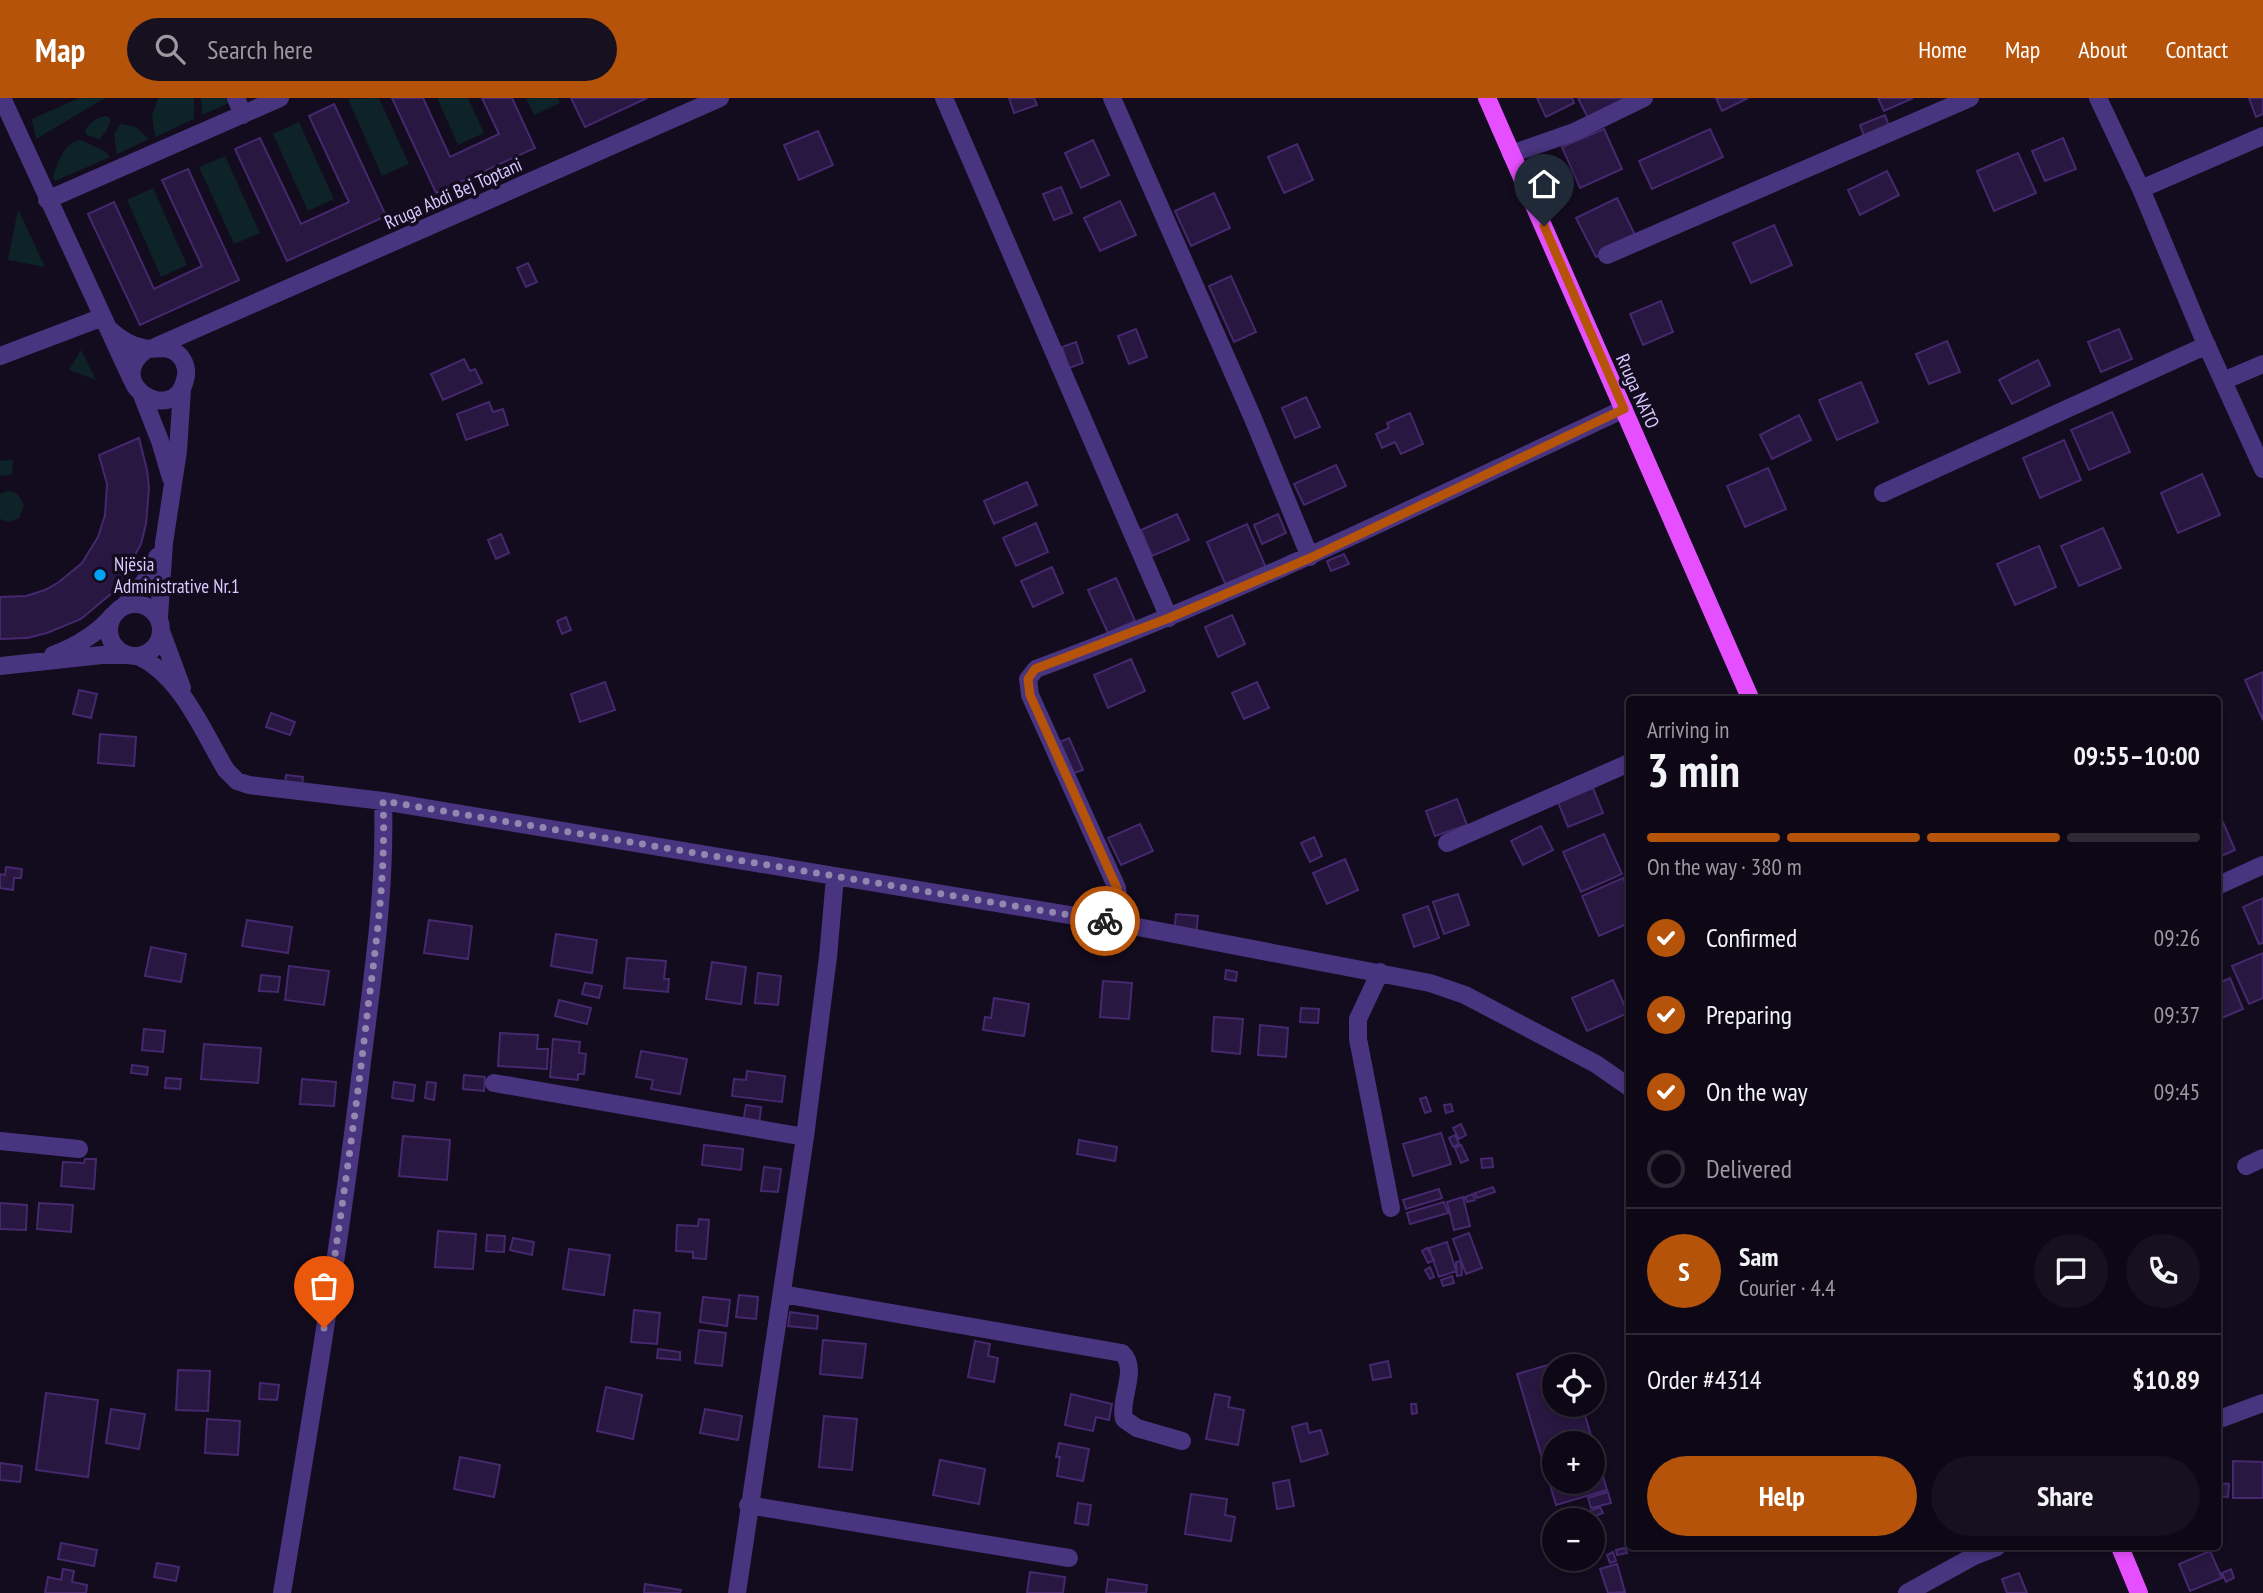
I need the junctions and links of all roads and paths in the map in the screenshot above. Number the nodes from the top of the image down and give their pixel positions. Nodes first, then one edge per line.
1 (2, 98) edge
2 (280, 98) edge
3 (720, 98) edge
4 (944, 98) edge
5 (1112, 98) edge
6 (1487, 98) edge
7 (1644, 98) edge
8 (1970, 98) edge
9 (2098, 98) edge
10 (239, 106) edge
11 (2263, 136) edge
12 (1511, 153) junction
13 (2141, 189) junction
14 (47, 200) junction
15 (1607, 255) dead end
16 (106, 324) junction
17 (203, 326) junction
18 (2207, 345) junction
19 (151, 348) junction
20 (0, 356) edge
21 (2263, 364) edge
22 (184, 381) junction
23 (2223, 381) junction
24 (137, 387) junction
25 (1624, 409) junction
26 (2263, 469) edge
27 (172, 484) junction
28 (1883, 493) dead end
29 (164, 543) junction
30 (1310, 558) junction
31 (119, 610) junction
32 (1169, 618) junction
33 (160, 625) junction
34 (133, 656) junction
35 (34, 663) junction
36 (0, 666) edge
37 (1749, 696) edge
38 (189, 707) junction
39 (1626, 764) edge
40 (383, 801) junction
41 (1447, 843) dead end
42 (2263, 865) edge
43 (835, 877) junction
44 (2221, 884) edge
45 (1116, 923) junction
46 (1380, 972) junction
47 (494, 1083) dead end
48 (1626, 1085) edge
49 (804, 1137) junction
50 (0, 1141) edge
51 (79, 1149) dead end
52 (1391, 1208) dead end
53 (782, 1294) junction
54 (2263, 1403) edge
55 (2221, 1419) edge
56 (1182, 1441) dead end
57 (748, 1504) junction
58 (1989, 1550) edge
59 (2121, 1550) edge
60 (1069, 1558) dead end
61 (282, 1593) edge
62 (737, 1593) edge
63 (1907, 1593) edge
64 (2139, 1593) edge

1 - 14 street
2 - 10 street
3 - 17 street, Rruga Abdi Bej Toptani
4 - 32 street
5 - 30 street
6 - 12 main road, Rruga NATO
7 - 12 street
8 - 15 street
9 - 13 street
10 - 14 street
11 - 13 street
12 - 25 main road, Rruga NATO
13 - 18 street
14 - 16 street
16 - 19 street
16 - 20 street
16 - 24 street
17 - 19 street, Rruga Abdi Bej Toptani
17 - 22 street
18 - 23 street
18 - 28 street
19 - 22 street
19 - 24 street
21 - 23 street
22 - 24 street
22 - 27 street
23 - 26 street
24 - 27 street
25 - 30 street
25 - 37 main road, Rruga NATO
27 - 29 street
29 - 31 street
29 - 33 street
30 - 32 street
31 - 33 street
31 - 34 street
31 - 35 street
32 - 45 street
33 - 34 street
33 - 38 street
34 - 35 street
34 - 38 street
35 - 36 street
38 - 40 street
39 - 41 street
40 - 43 street
40 - 61 street
42 - 44 street
43 - 45 street
43 - 49 street
45 - 46 street
46 - 48 street
46 - 52 street
47 - 49 street
49 - 53 street
50 - 51 street
53 - 56 street
53 - 57 street
54 - 55 street
57 - 60 street
57 - 62 street
58 - 63 street
59 - 64 main road

